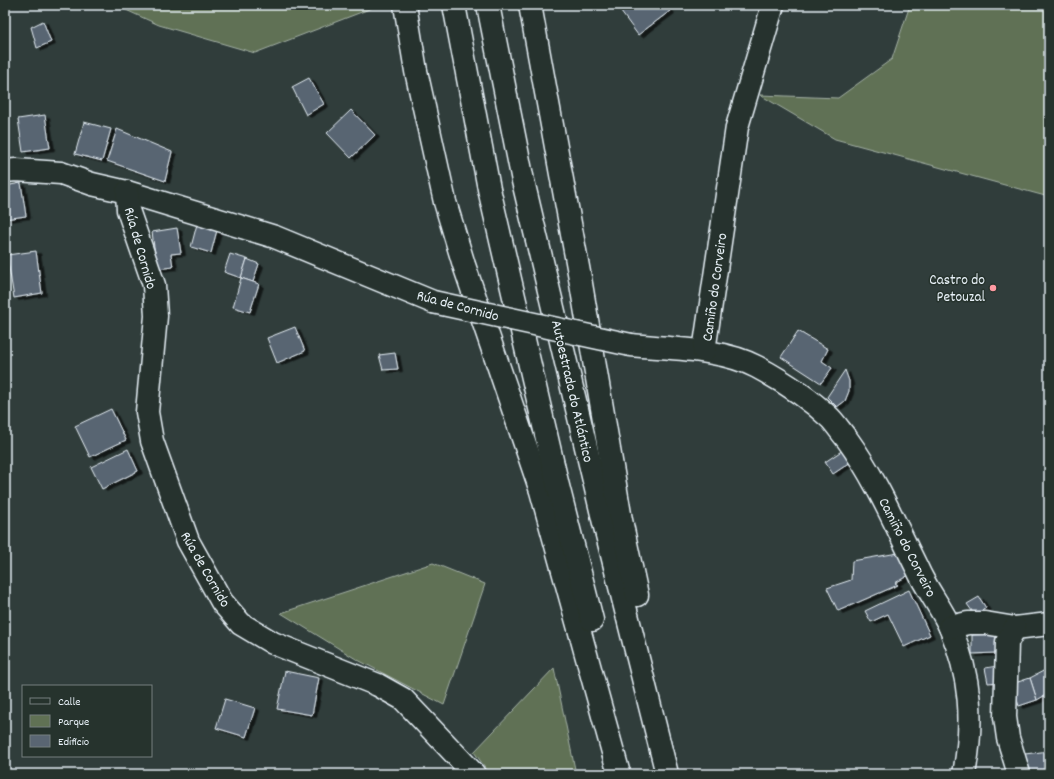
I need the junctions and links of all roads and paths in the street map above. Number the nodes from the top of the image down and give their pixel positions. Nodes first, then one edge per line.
1 (405, 5) edge
2 (454, 5) edge
3 (488, 5) edge
4 (530, 5) edge
5 (773, 5) edge
6 (5, 171) edge
7 (128, 192) junction
8 (704, 351) junction
9 (1049, 624) edge
10 (950, 627) junction
11 (1015, 628) junction
12 (474, 774) edge
13 (619, 774) edge
14 (630, 774) edge
15 (667, 774) edge
16 (674, 774) edge
17 (964, 774) edge
18 (1019, 774) edge

1 - 13 main road
2 - 14 main road
3 - 15 main road, Autoestrada do Atlántico
4 - 16 main road
5 - 8 main road, Camiño do Corveiro
6 - 7 main road
7 - 8 main road, Rúa de Cornido, bridge
7 - 12 main road, Rúa de Cornido
8 - 10 main road, Camiño do Corveiro
9 - 11 main road
10 - 11 main road
10 - 17 main road, Camiño do Corveiro
11 - 18 main road

